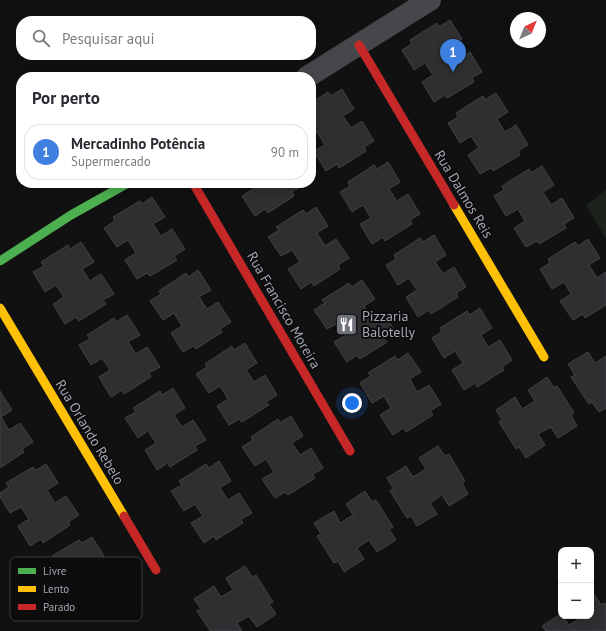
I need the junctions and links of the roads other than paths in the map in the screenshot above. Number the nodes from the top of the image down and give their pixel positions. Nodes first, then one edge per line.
1 (430, 0) edge
2 (359, 45) junction
3 (315, 72) edge
4 (119, 188) edge
5 (196, 188) edge
6 (0, 261) edge
7 (0, 308) edge
8 (544, 357) dead end
9 (350, 451) dead end
10 (156, 570) dead end

1 - 2 street
2 - 3 street
2 - 8 street, Rua Dalmos Reis
4 - 6 street
5 - 9 street, Rua Francisco Moreira
7 - 10 street, Rua Orlando Rebelo

